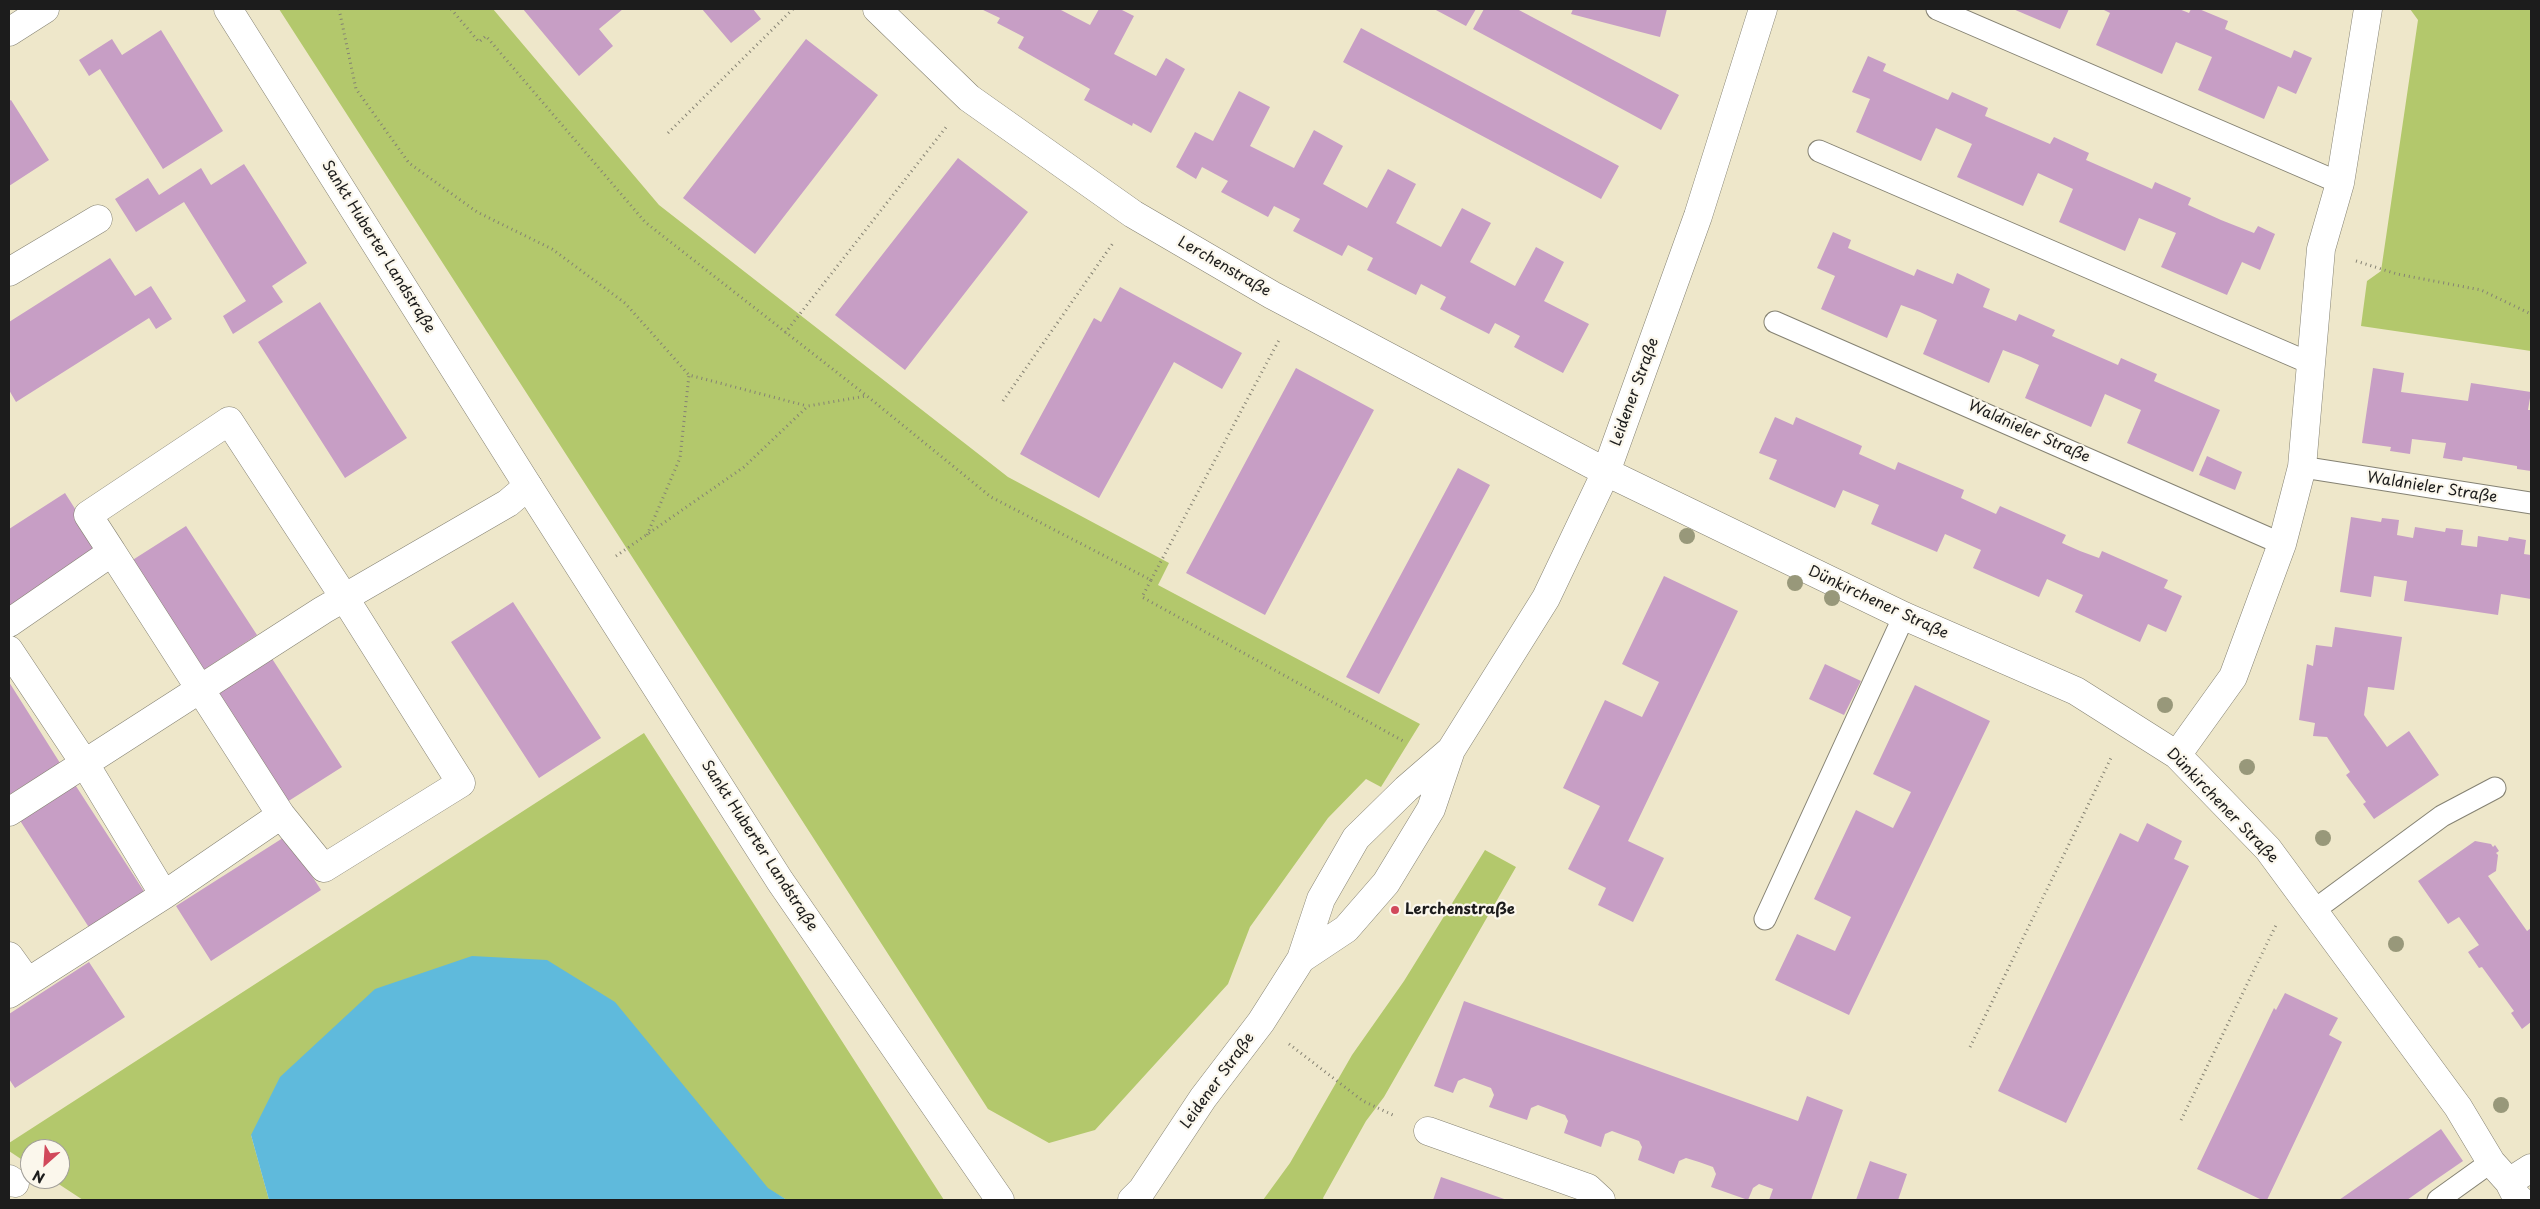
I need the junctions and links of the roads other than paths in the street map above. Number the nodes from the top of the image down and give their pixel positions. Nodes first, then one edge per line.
1 (45, 9) edge
2 (228, 9) edge
3 (878, 9) edge
4 (1763, 9) edge
5 (1937, 9) edge
6 (2368, 9) edge
7 (9, 32) edge
8 (1819, 151) dead end
9 (2340, 183) junction
10 (98, 219) dead end
11 (9, 272) edge
12 (1775, 322) dead end
13 (2312, 364) junction
14 (2302, 467) junction
15 (1606, 472) junction
16 (528, 486) junction
17 (2531, 503) edge
18 (2282, 544) junction
19 (112, 552) junction
20 (344, 597) junction
21 (1904, 616) junction
22 (9, 623) edge
23 (9, 650) edge
24 (198, 689) junction
25 (1444, 755) junction
26 (2177, 755) junction
27 (86, 764) junction
28 (2495, 788) dead end
29 (9, 812) edge
30 (281, 815) junction
31 (164, 895) junction
32 (2312, 911) junction
33 (1765, 919) dead end
34 (9, 956) edge
35 (1301, 959) junction
36 (18, 987) edge
37 (1428, 1131) road end
38 (2513, 1178) edge
39 (1000, 1200) edge
40 (1132, 1200) edge
41 (1601, 1200) edge
42 (2438, 1200) edge

1 - 7 street
2 - 16 street, Sankt Huberter Landstraße
3 - 15 street, Lerchenstraße
4 - 15 street, Leidener Straße
5 - 9 lane
6 - 9 street
8 - 13 lane
9 - 13 street
10 - 11 street
12 - 18 lane, Waldnieler Straße
13 - 14 street
14 - 17 lane, Waldnieler Straße
14 - 18 street
15 - 21 street, Dünkirchener Straße
15 - 25 street, Leidener Straße
16 - 20 street
16 - 39 street, Sankt Huberter Landstraße
18 - 26 street
19 - 20 street
19 - 22 street
19 - 24 street
20 - 24 street
20 - 30 street
21 - 26 street, Dünkirchener Straße
21 - 33 lane
23 - 27 street
24 - 27 street
24 - 30 street
25 - 35 street, Leidener Straße
25 - 35 street, Leidener Straße
26 - 32 street, Dünkirchener Straße
27 - 29 street
27 - 31 street
28 - 32 lane
30 - 31 street
31 - 36 street
32 - 38 street, Dünkirchener Straße
34 - 36 street
35 - 40 street, Leidener Straße
37 - 41 street
38 - 42 lane

